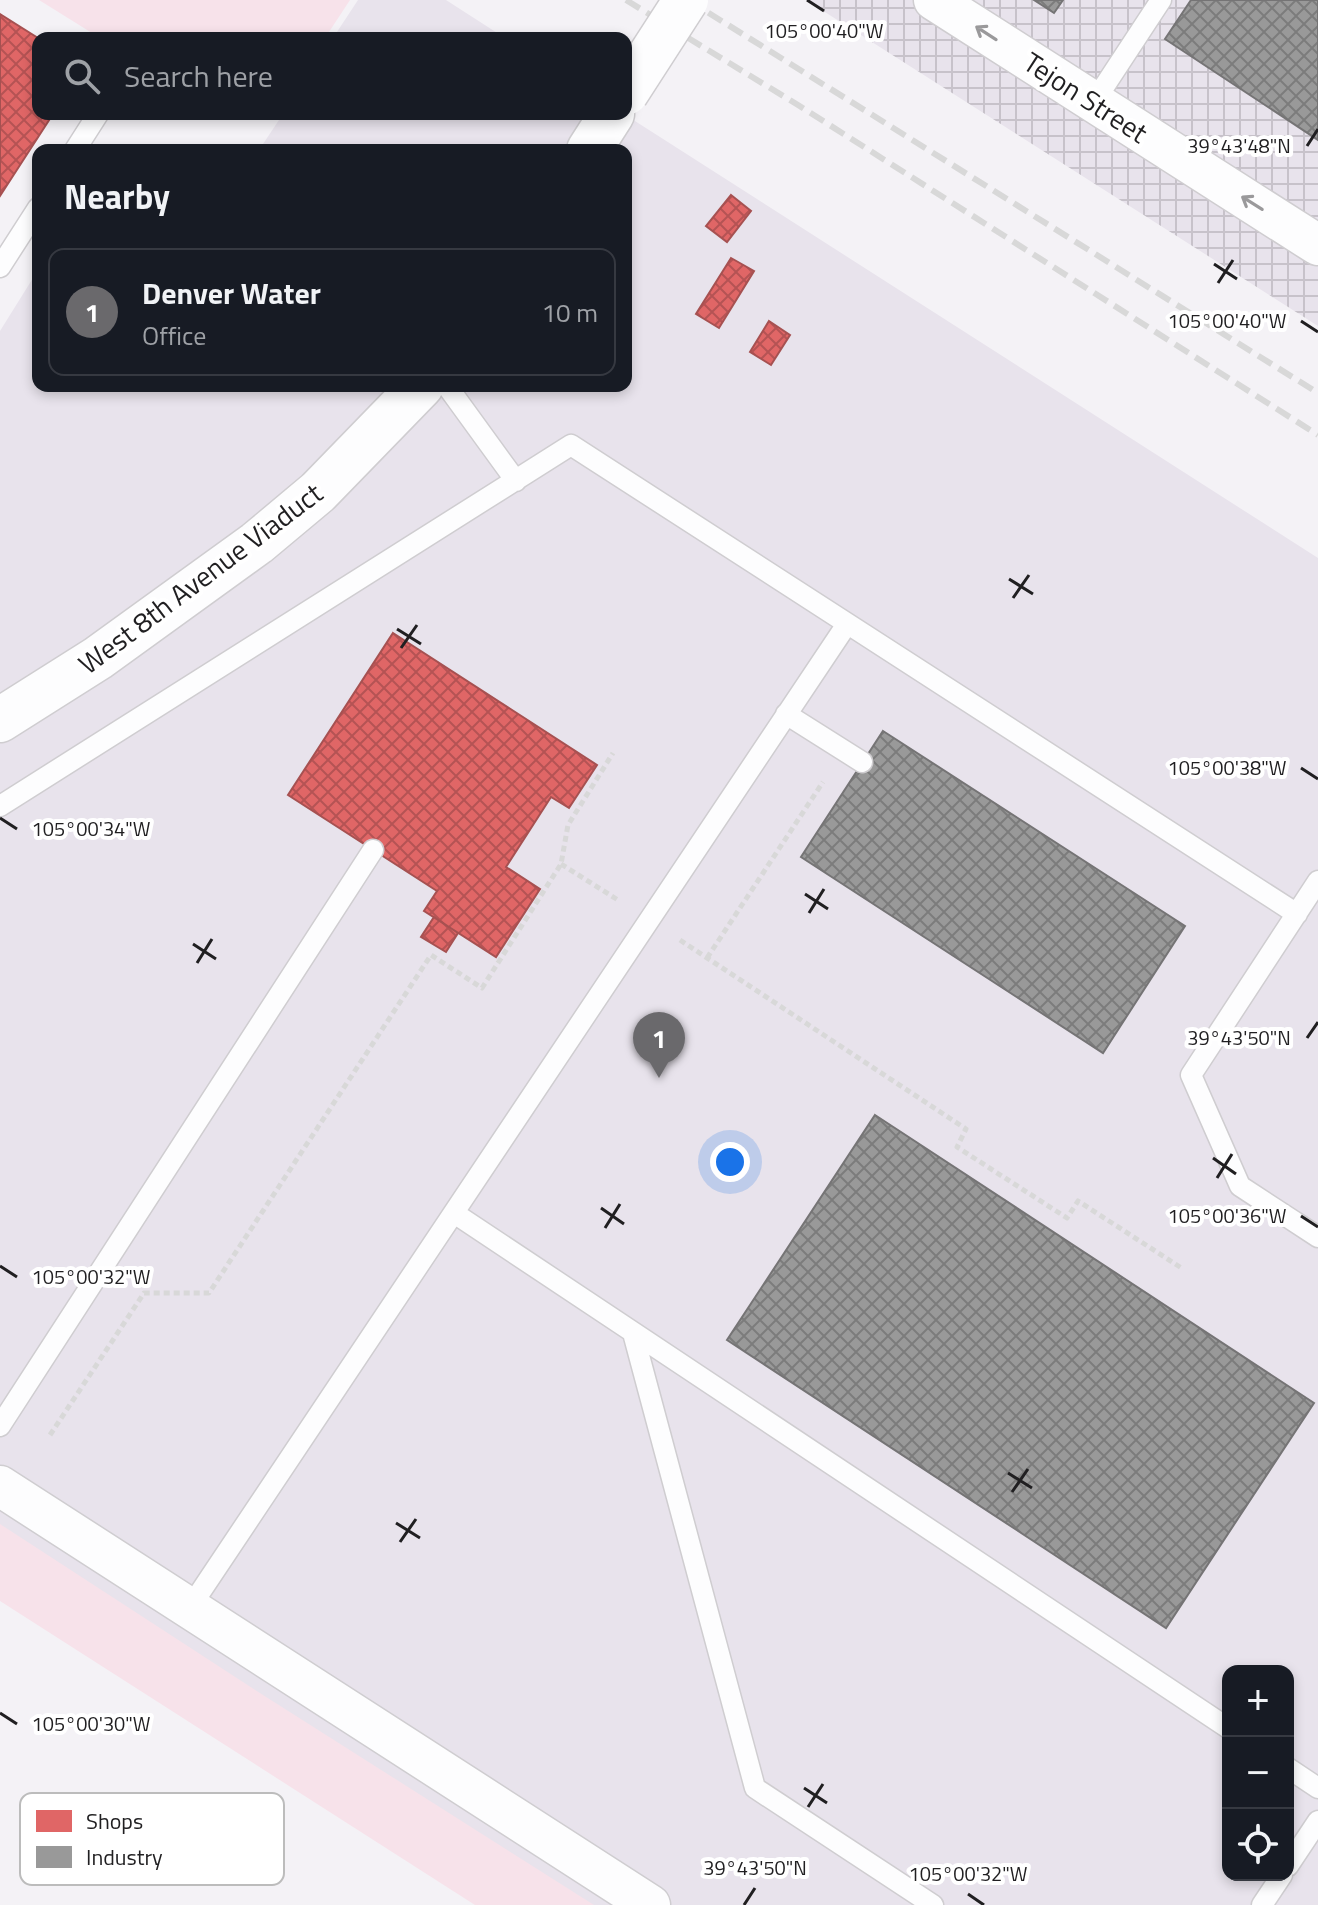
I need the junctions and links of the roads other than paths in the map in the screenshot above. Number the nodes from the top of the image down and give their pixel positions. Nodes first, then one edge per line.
1 (686, 0) edge
2 (934, 0) edge
3 (1161, 0) edge
4 (632, 84) edge
5 (1094, 102) junction
6 (94, 120) edge
7 (608, 120) edge
8 (79, 144) edge
9 (593, 144) edge
10 (32, 217) edge
11 (1318, 245) edge
12 (0, 267) edge
13 (415, 392) edge
14 (451, 392) edge
15 (516, 481) junction
16 (847, 624) junction
17 (786, 714) junction
18 (0, 720) edge
19 (862, 762) dead end
20 (0, 806) edge
21 (373, 850) dead end
22 (1318, 881) edge
23 (1297, 914) junction
24 (454, 1213) junction
25 (1318, 1237) edge
26 (633, 1333) junction
27 (0, 1426) edge
28 (0, 1486) edge
29 (189, 1609) junction
30 (1222, 1724) edge
31 (1294, 1772) edge
32 (1318, 1788) edge
33 (1318, 1821) edge
34 (1294, 1857) edge
35 (1278, 1881) edge
36 (650, 1905) edge
37 (933, 1905) edge
38 (1262, 1905) edge

1 - 4 main road, bridge
5 -> 2 street, Tejon Street
3 - 5 lane
11 -> 5 street, Tejon Street
6 - 8 lane
7 - 9 main road
10 - 12 lane
13 - 18 main road, West 8th Avenue Viaduct
14 - 15 lane
15 - 16 lane
15 - 20 lane
16 - 17 lane
16 - 23 lane
17 - 19 lane
17 - 24 lane
21 - 27 lane
22 - 23 lane
23 - 25 lane
24 - 26 lane
24 - 29 lane
26 - 30 lane
26 - 37 lane
28 - 29 street
29 - 36 street
31 - 32 lane
33 - 34 lane
35 - 38 lane

